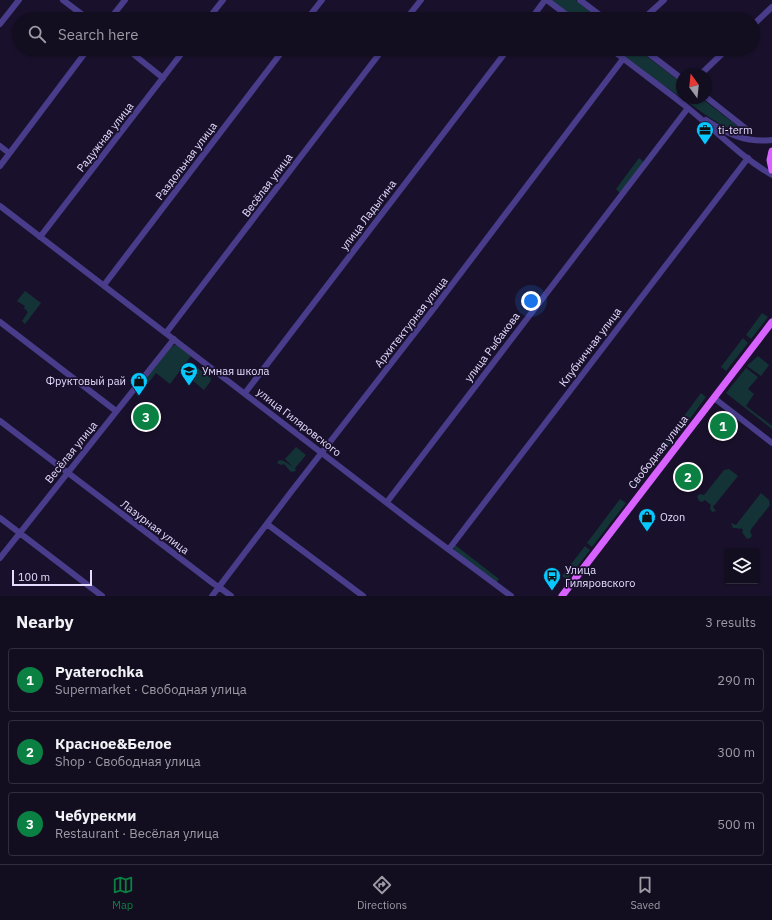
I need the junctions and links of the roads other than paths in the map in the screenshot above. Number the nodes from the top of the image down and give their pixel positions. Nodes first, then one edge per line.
1 (19, 0) edge
2 (63, 0) edge
3 (125, 0) edge
4 (223, 0) edge
5 (322, 0) edge
6 (421, 0) edge
7 (546, 0) edge
8 (580, 0) edge
9 (664, 0) edge
10 (772, 7) edge
11 (79, 12) edge
12 (116, 12) edge
13 (214, 12) edge
14 (313, 12) edge
15 (412, 12) edge
16 (537, 12) edge
17 (562, 12) edge
18 (596, 12) edge
19 (651, 12) edge
20 (760, 18) edge
21 (0, 24) edge
22 (83, 56) edge
23 (136, 56) edge
24 (180, 56) edge
25 (279, 56) edge
26 (378, 56) edge
27 (503, 56) edge
28 (620, 56) edge
29 (653, 56) edge
30 (720, 56) edge
31 (623, 59) junction
32 (707, 68) edge
33 (676, 74) edge
34 (163, 78) junction
35 (712, 102) edge
36 (688, 108) junction
37 (749, 130) dead end
38 (772, 140) edge
39 (0, 146) edge
40 (772, 151) edge
41 (9, 153) junction
42 (748, 158) junction
43 (0, 166) edge
44 (772, 170) edge
45 (772, 175) edge
46 (0, 206) edge
47 (40, 237) junction
48 (104, 285) junction
49 (0, 322) edge
50 (772, 322) edge
51 (166, 333) junction
52 (174, 340) junction
53 (244, 393) junction
54 (714, 398) junction
55 (116, 411) junction
56 (0, 421) edge
57 (772, 443) edge
58 (322, 452) junction
59 (68, 472) junction
60 (386, 502) junction
61 (0, 518) edge
62 (267, 524) junction
63 (19, 533) junction
64 (450, 549) junction
65 (0, 558) edge
66 (219, 587) junction
67 (102, 596) edge
68 (212, 596) edge
69 (231, 596) edge
70 (362, 596) edge
71 (511, 596) edge
72 (562, 596) edge

1 - 21 street
2 - 11 street
3 - 12 street
4 - 13 street
5 - 14 street
6 - 15 street
7 - 16 street
7 - 17 street
8 - 18 street
9 - 19 street
10 - 20 street
22 - 41 street
23 - 34 street
24 - 34 street, Радужная улица
25 - 48 street, Раздольная улица
26 - 51 street, Весёлая улица
27 - 53 street, улица Ладыгина
28 - 31 street
29 - 33 street
30 - 32 street
31 - 36 street
31 - 58 street, Архитектурная улица
34 - 47 street, Радужная улица
35 - 37 street
36 - 38 street
36 - 42 street
36 - 60 street, улица Рыбакова
39 - 41 street
40 - 44 main road
41 - 43 street
42 - 45 street
42 - 64 street, Клубничная улица
46 - 47 street, улица Гиляровского
47 - 48 street, улица Гиляровского
48 - 51 street, улица Гиляровского
49 - 55 street
50 - 54 main road, Свободная улица
51 - 52 street, улица Гиляровского
52 - 53 street, улица Гиляровского
52 - 55 street, Весёлая улица
53 - 58 street, улица Гиляровского
54 - 57 street
54 - 72 main road, Свободная улица
55 - 59 street, Весёлая улица
56 - 59 street, Лазурная улица
58 - 60 street, улица Гиляровского
58 - 62 street, Архитектурная улица
59 - 63 street, Весёлая улица
59 - 66 street, Лазурная улица
60 - 64 street, улица Гиляровского
61 - 63 street
62 - 66 street, Архитектурная улица
62 - 70 street
63 - 65 street, Весёлая улица
63 - 67 street
64 - 71 street, улица Гиляровского
66 - 68 street, Архитектурная улица
66 - 69 street, Лазурная улица

